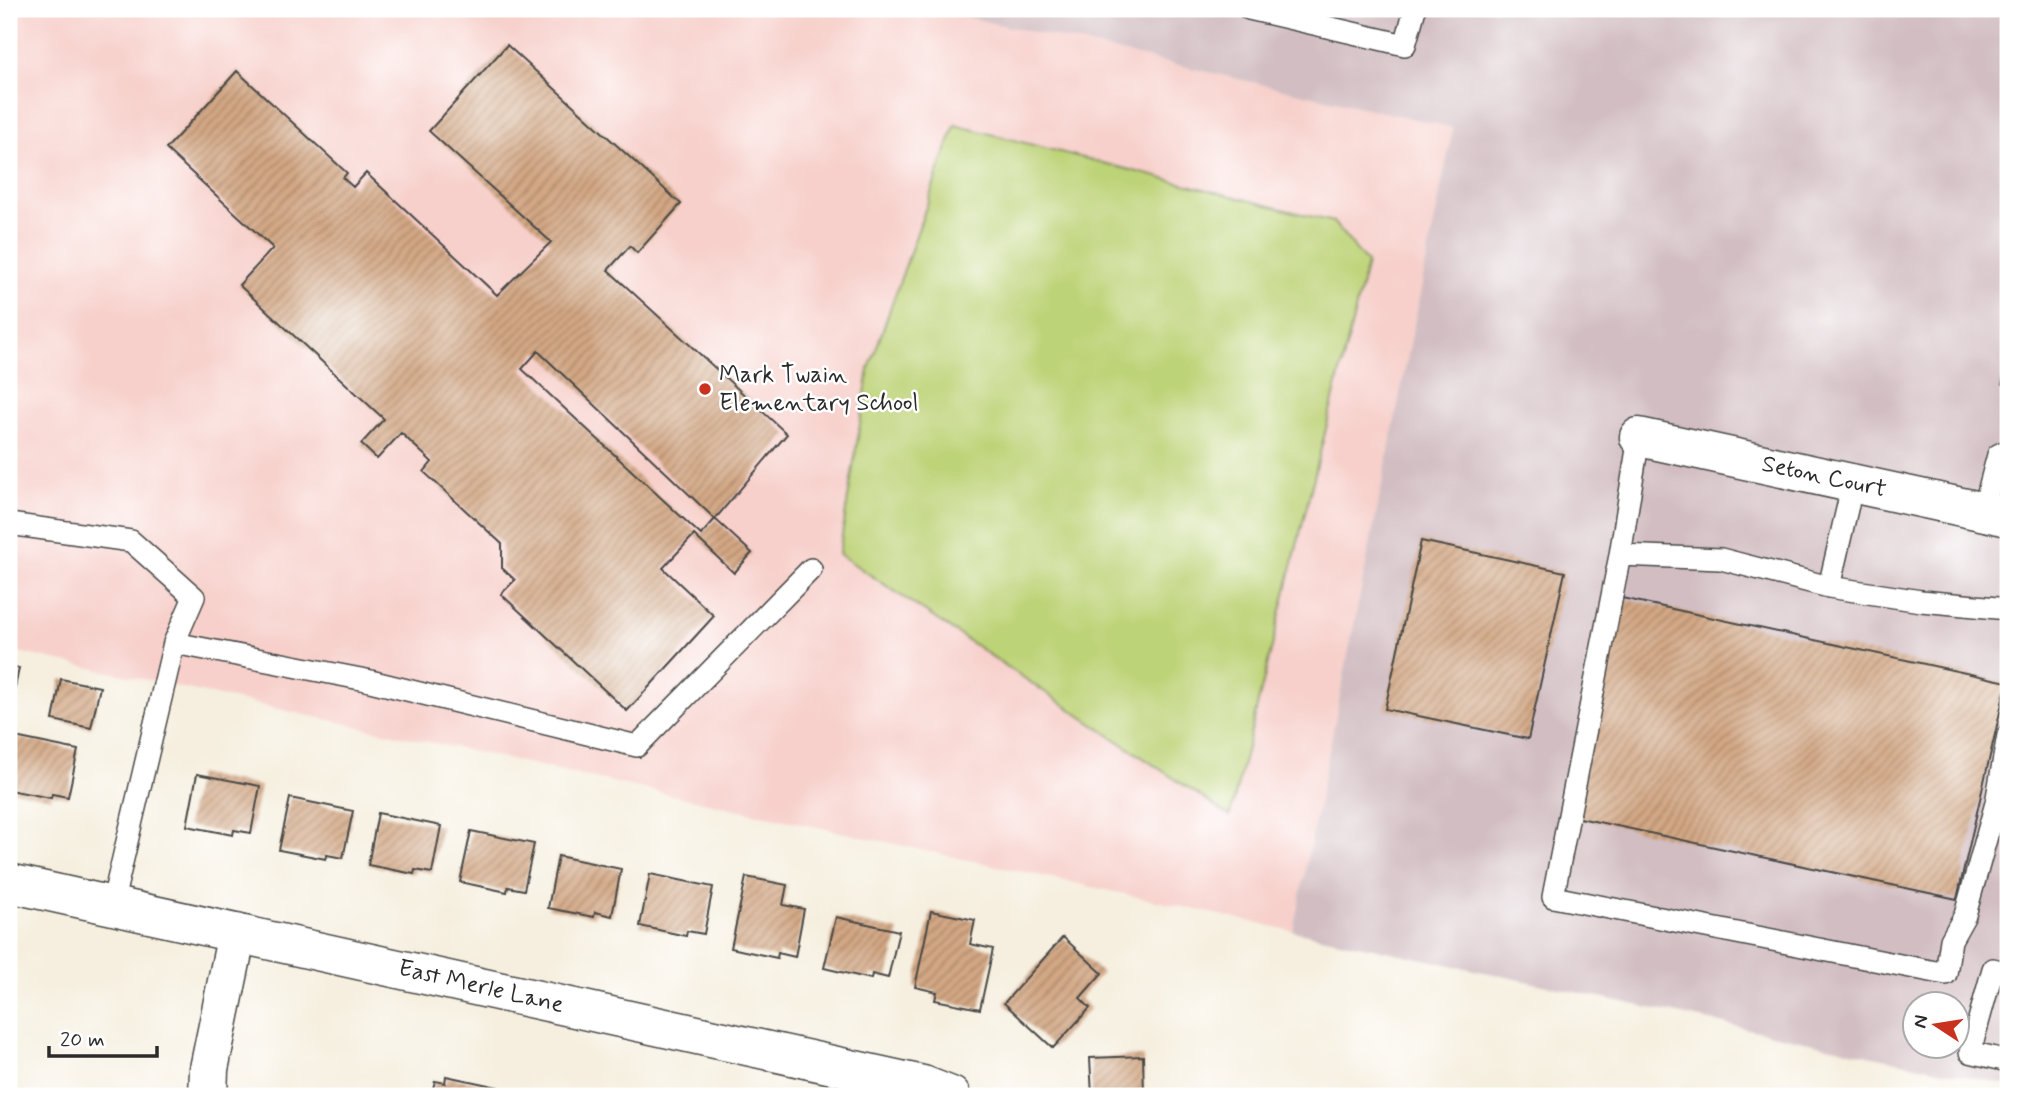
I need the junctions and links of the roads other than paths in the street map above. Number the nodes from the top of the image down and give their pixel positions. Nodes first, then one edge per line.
1 (1249, 9) edge
2 (1415, 9) edge
3 (1639, 437) joint
4 (2008, 450) edge
5 (1853, 483) junction
6 (1996, 514) edge
7 (9, 524) edge
8 (1620, 555) junction
9 (811, 569) dead end
10 (1829, 587) junction
11 (2008, 609) edge
12 (174, 643) junction
13 (2008, 735) edge
14 (9, 883) edge
15 (111, 905) junction
16 (237, 933) junction
17 (2008, 973) edge
18 (2008, 1061) edge
19 (208, 1096) edge
20 (951, 1096) edge

1 - 2 lane
3 - 5 street, Seton Court
3 - 8 lane
4 - 6 lane
5 - 6 street, Seton Court
5 - 10 lane
7 - 12 lane
8 - 10 lane
8 - 13 lane
9 - 12 lane
10 - 11 lane
12 - 15 lane
14 - 15 street, East Merle Lane
15 - 16 street, East Merle Lane
16 - 19 street
16 - 20 street, East Merle Lane
17 - 18 lane

